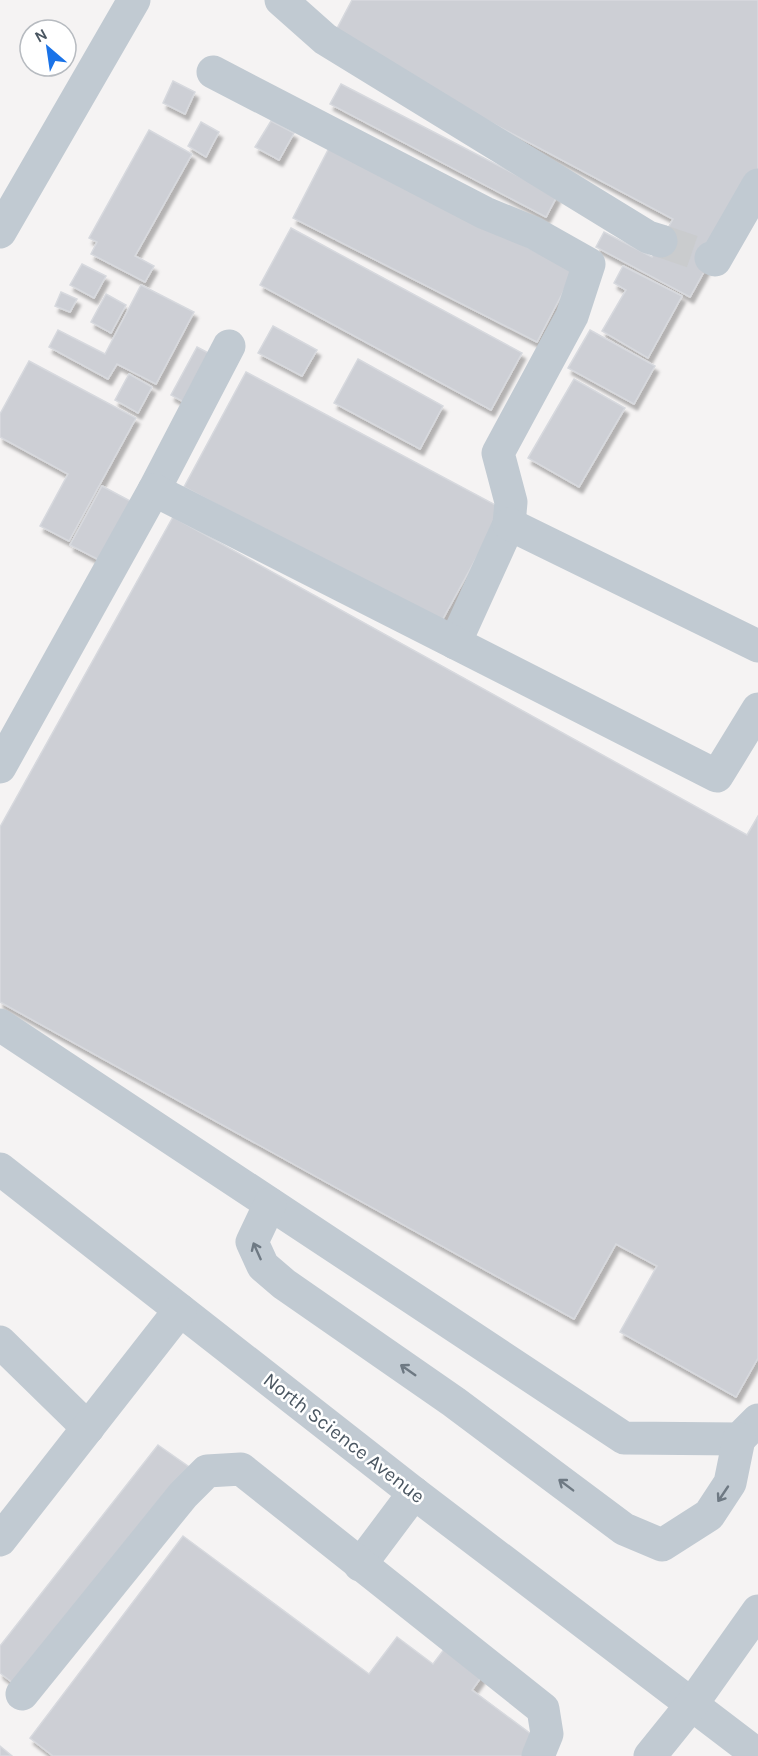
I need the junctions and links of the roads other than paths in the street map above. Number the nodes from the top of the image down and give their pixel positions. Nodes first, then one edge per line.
1 (134, 0) edge
2 (281, 0) edge
3 (213, 72) dead end
4 (758, 185) edge
5 (0, 232) edge
6 (661, 241) tunnel mouth
7 (711, 258) dead end
8 (229, 346) dead end
9 (154, 490) junction
10 (509, 524) junction
11 (455, 643) junction
12 (758, 646) edge
13 (758, 709) edge
14 (0, 767) edge
15 (0, 1025) edge
16 (0, 1169) edge
17 (270, 1204) junction
18 (180, 1310) junction
19 (0, 1342) edge
20 (88, 1428) junction
21 (748, 1429) edge
22 (414, 1492) junction
23 (0, 1540) edge
24 (360, 1565) junction
25 (758, 1611) edge
26 (22, 1694) dead end
27 (692, 1704) junction
28 (758, 1755) edge
29 (538, 1756) edge
30 (650, 1756) edge

1 - 5 street
2 - 6 street
3 - 10 street
4 - 7 street
8 - 9 street
9 - 11 street
9 - 14 street
10 - 11 street
10 - 12 street
11 - 13 street
15 - 17 street
16 - 18 street, North Science Avenue
17 - 21 street
21 -> 17 street
18 - 20 street
18 - 22 street, North Science Avenue
19 - 20 street
20 - 23 street
22 - 24 street
22 - 27 street, North Science Avenue
24 - 26 street
24 - 29 street
25 - 27 street
27 - 28 street, North Science Avenue
27 - 30 street

